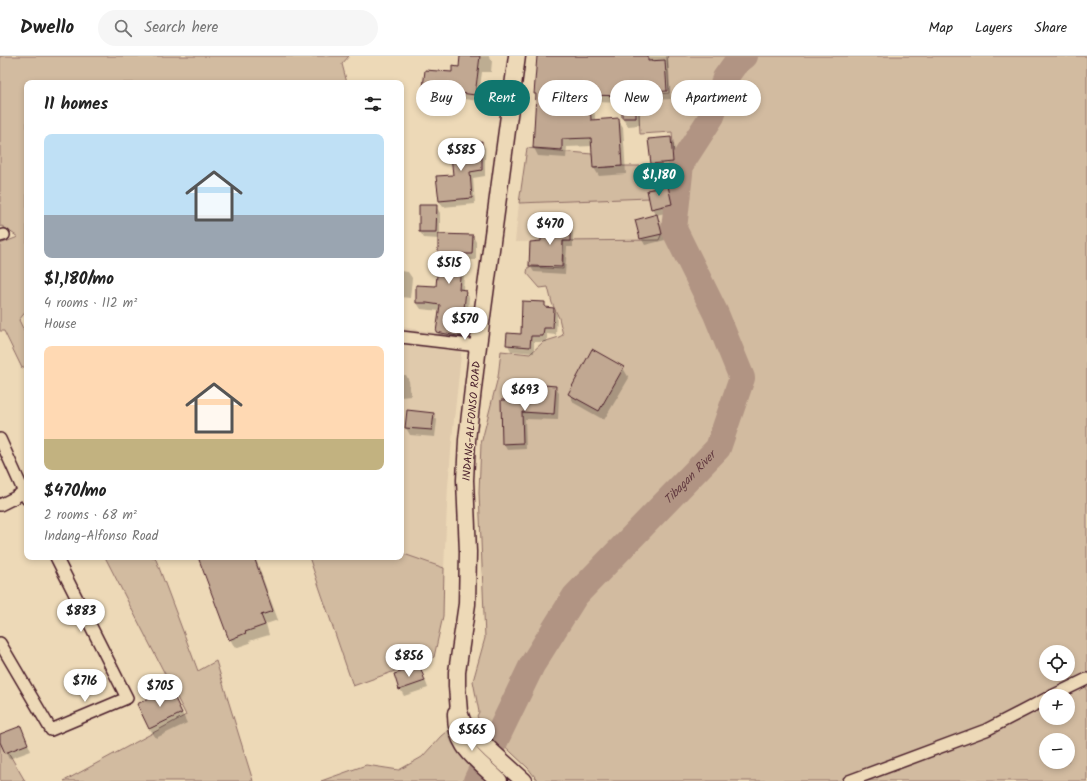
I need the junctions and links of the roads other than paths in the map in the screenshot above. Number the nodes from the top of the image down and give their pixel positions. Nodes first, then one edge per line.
1 (517, 56) edge
2 (404, 337) edge
3 (478, 346) junction
4 (0, 439) edge
5 (24, 489) edge
6 (24, 494) edge
7 (0, 506) edge
8 (58, 560) edge
9 (0, 643) edge
10 (1087, 679) edge
11 (1066, 689) edge
12 (457, 692) junction
13 (1039, 703) edge
14 (522, 779) edge
15 (499, 781) edge
16 (849, 781) edge

1 - 3 main road, INDANG-ALFONSO ROAD
2 - 3 street
3 - 12 main road, INDANG-ALFONSO ROAD
4 - 5 street
6 - 7 street
8 - 9 street
10 - 11 street
12 - 14 main road, INDANG-ALFONSO ROAD
12 - 15 main road, INDANG-ALFONSO ROAD
13 - 16 street

